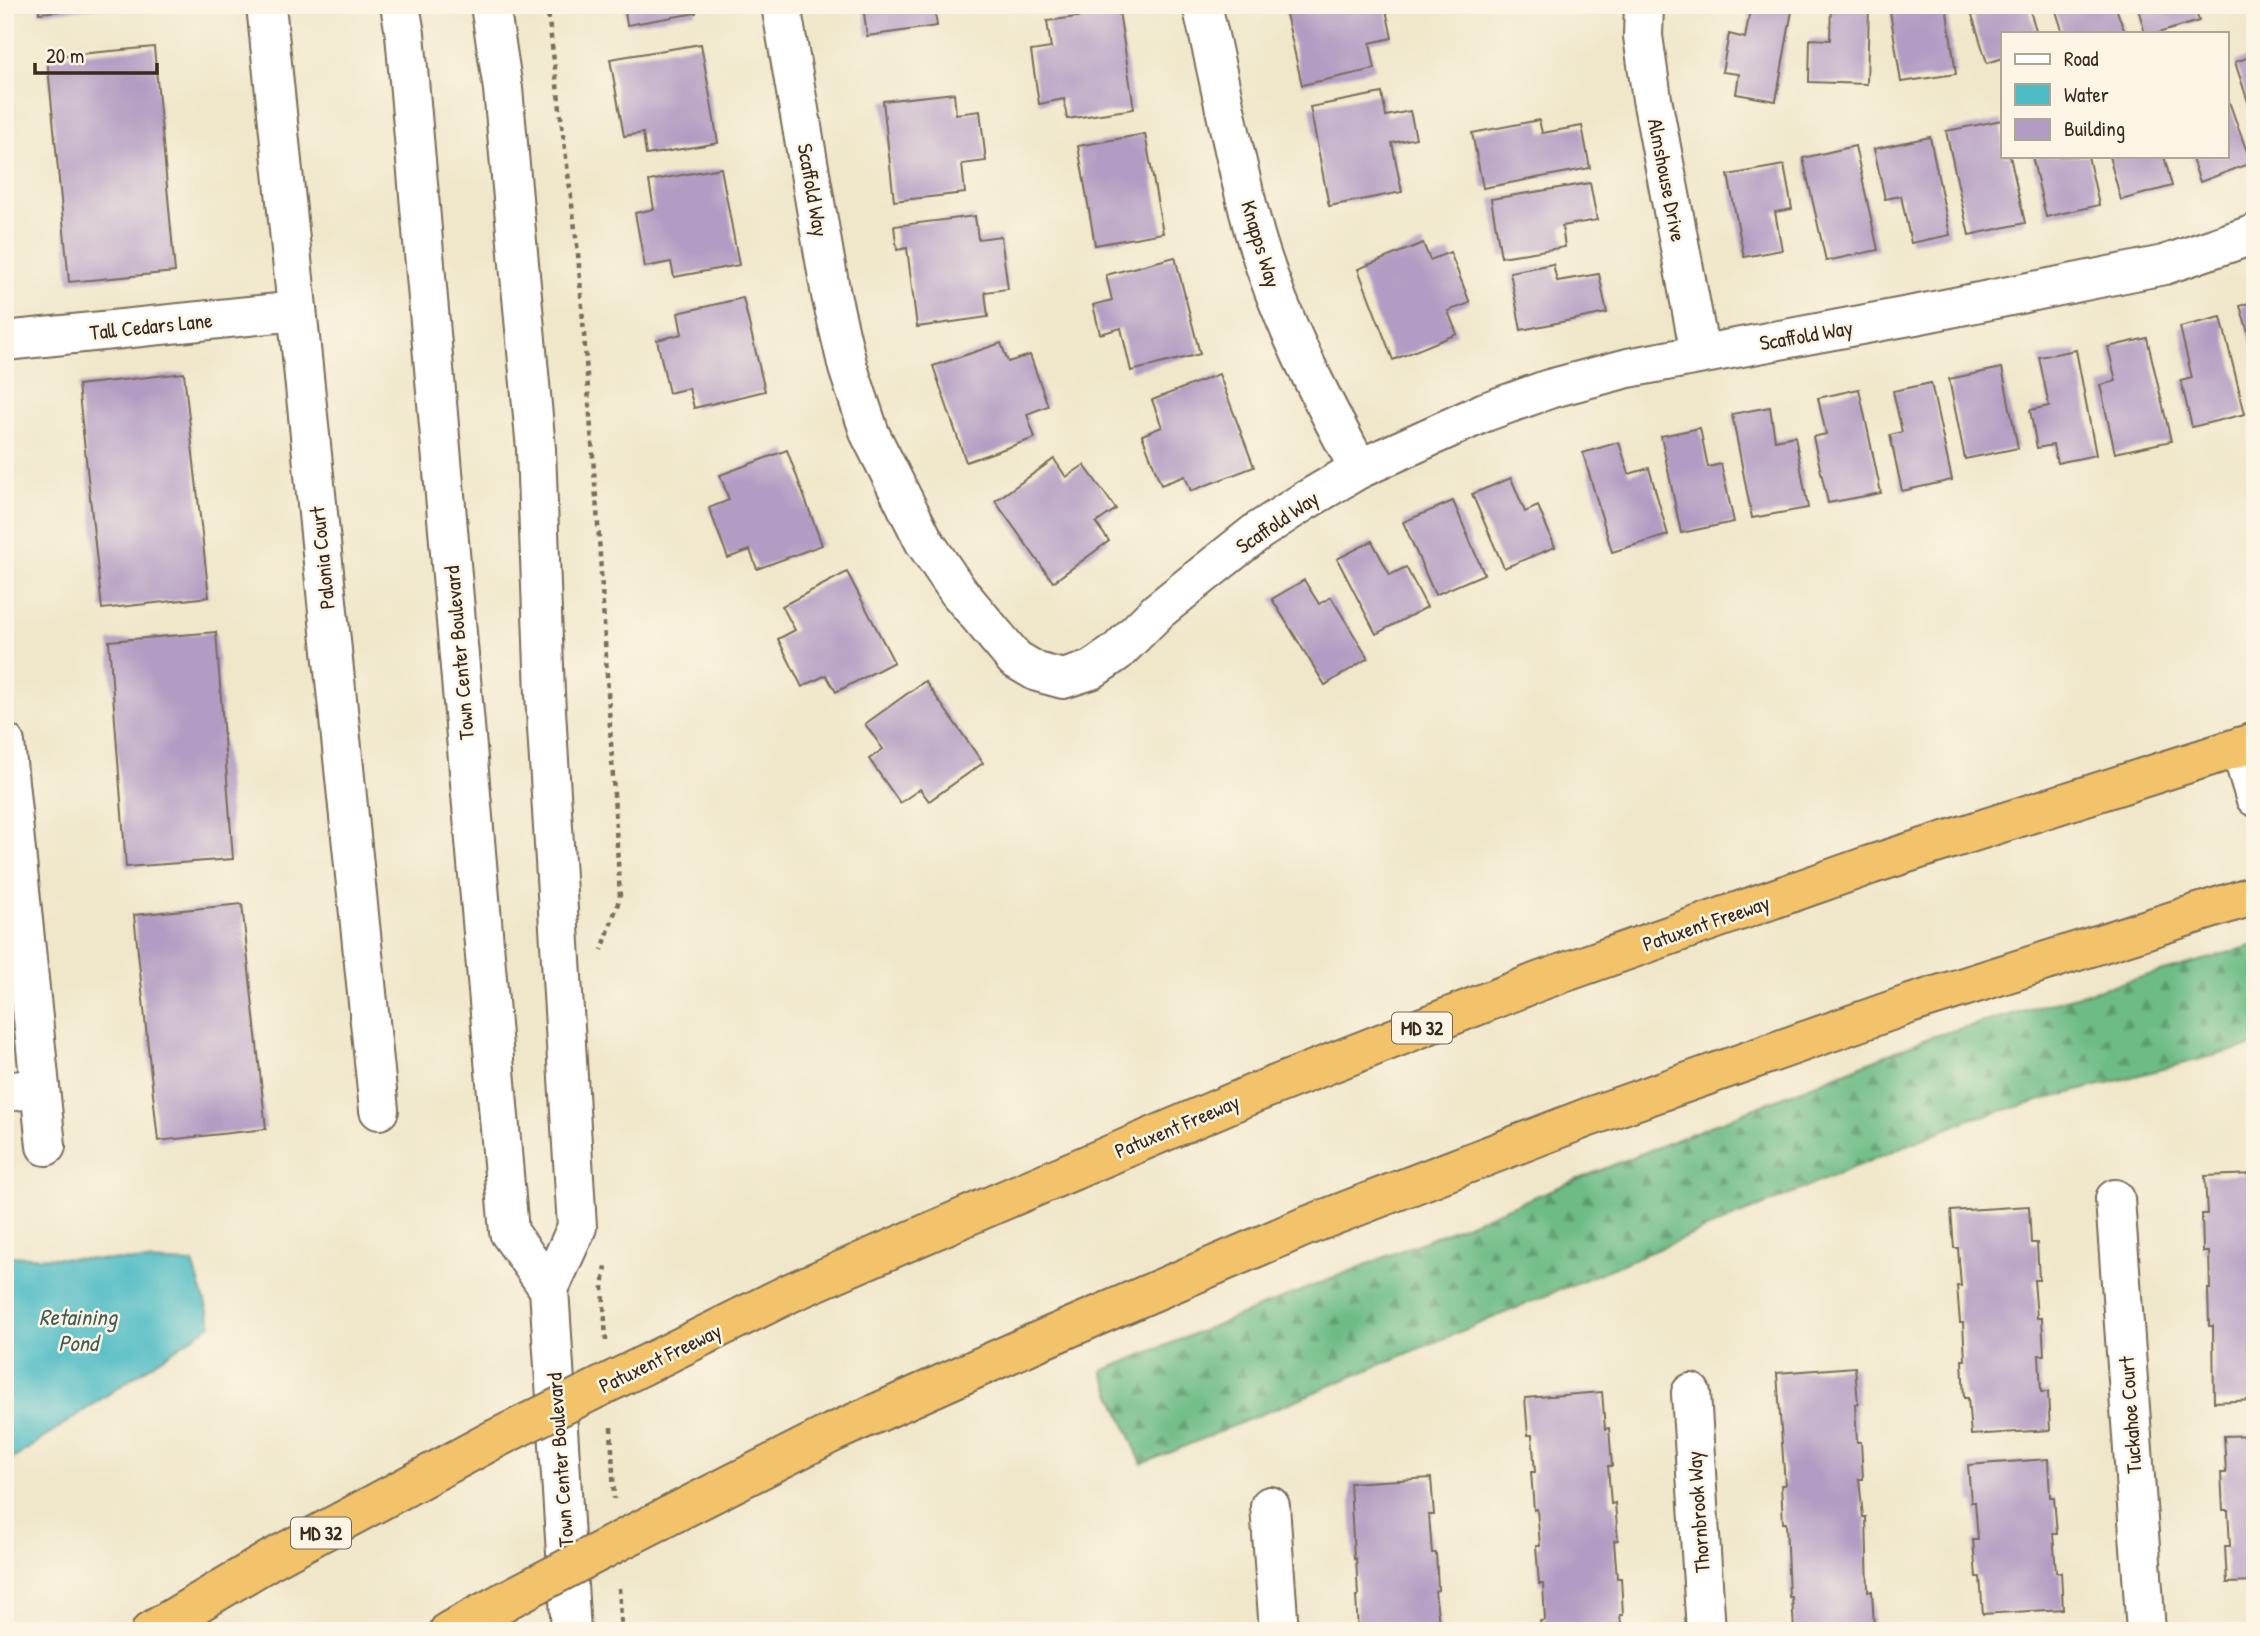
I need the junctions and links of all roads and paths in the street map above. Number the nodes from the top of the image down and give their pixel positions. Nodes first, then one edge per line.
1 (266, 5) edge
2 (400, 5) edge
3 (490, 5) edge
4 (547, 5) edge
5 (781, 5) edge
6 (1202, 5) edge
7 (1644, 5) edge
8 (2255, 234) edge
9 (297, 311) junction
10 (5, 341) edge
11 (1700, 354) junction
12 (1360, 469) junction
13 (5, 743) edge
14 (2247, 744) edge
15 (6, 752) edge
16 (2255, 797) edge
17 (2255, 895) edge
18 (603, 963) dead end
19 (23, 1090) edge
20 (379, 1111) dead end
21 (46, 1146) dead end
22 (2115, 1199) dead end
23 (607, 1261) dead end
24 (550, 1289) junction
25 (611, 1367) junction
26 (1691, 1393) dead end
27 (610, 1424) dead end
28 (1270, 1506) dead end
29 (623, 1521) junction
30 (619, 1576) dead end
31 (151, 1631) edge
32 (449, 1631) edge
33 (571, 1631) edge
34 (622, 1631) edge
35 (1279, 1631) edge
36 (1706, 1631) edge
37 (2146, 1631) edge

1 - 9 street, Palonia Court
2 - 24 street, Town Center Boulevard
3 - 24 street, Town Center Boulevard
4 - 18 path
5 - 12 street, Scaffold Way
6 - 12 street, Knapps Way
7 - 11 street, Almshouse Drive
8 - 11 street, Scaffold Way
9 - 10 street, Tall Cedars Lane
9 - 20 street, Palonia Court
11 - 12 street, Scaffold Way
13 - 15 street
14 - 16 street
14 - 25 highway, Patuxent Freeway / MD 32
15 - 19 street
17 - 29 highway
19 - 21 street
22 - 37 street, Tuckahoe Court
23 - 25 path
24 - 33 street, Town Center Boulevard
25 - 31 highway, Patuxent Freeway / MD 32, bridge
26 - 36 street, Thornbrook Way
27 - 29 path
28 - 35 street
29 - 32 highway, bridge
30 - 34 path

